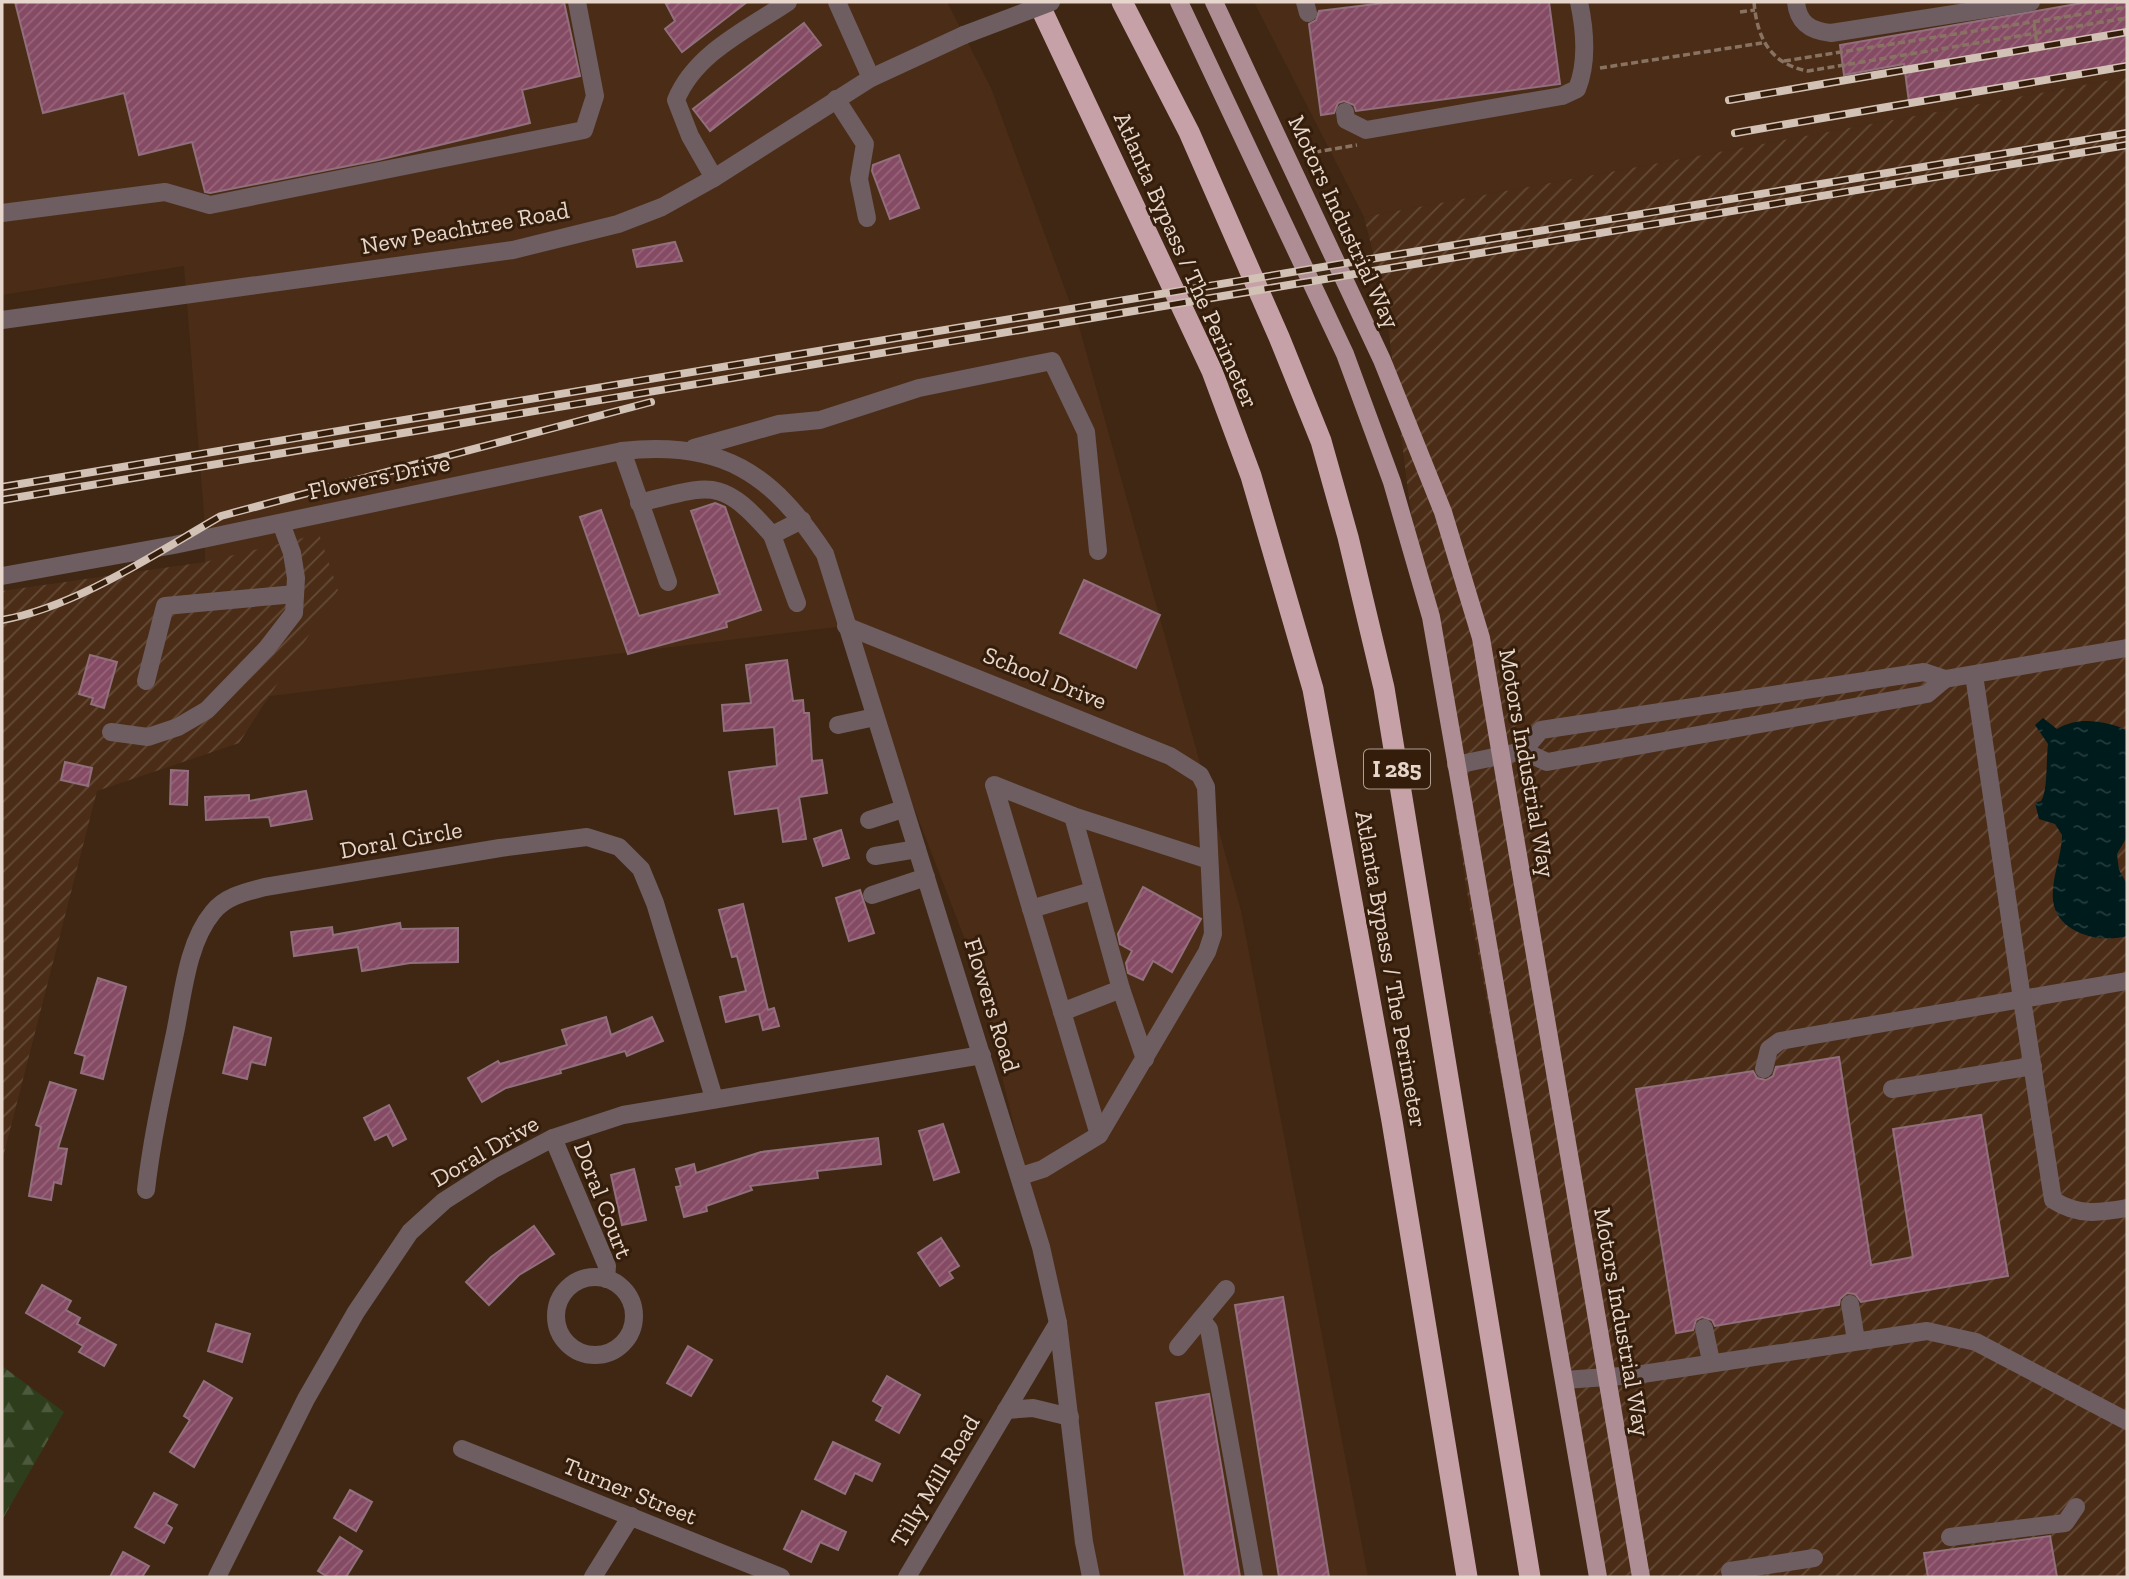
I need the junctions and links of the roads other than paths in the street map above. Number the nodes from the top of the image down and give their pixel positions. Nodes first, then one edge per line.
1 (577, 2) edge
2 (788, 2) edge
3 (836, 2) edge
4 (1038, 2) edge
5 (1051, 2) edge
6 (1122, 2) edge
7 (1179, 2) edge
8 (1213, 2) edge
9 (1579, 2) edge
10 (1797, 2) edge
11 (2031, 2) edge
12 (871, 78) junction
13 (836, 99) junction
14 (1345, 112) dead end
15 (715, 178) junction
16 (2, 213) edge
17 (867, 218) dead end
18 (2, 320) edge
19 (691, 449) junction
20 (622, 451) junction
21 (762, 479) joint
22 (639, 503) junction
23 (802, 520) junction
24 (281, 523) junction
25 (772, 535) junction
26 (1098, 551) dead end
27 (2, 576) edge
28 (668, 582) dead end
29 (295, 594) junction
30 (797, 603) dead end
31 (846, 626) junction
32 (2127, 648) edge
33 (1974, 674) junction
34 (1945, 679) junction
35 (146, 681) dead end
36 (875, 717) junction
37 (838, 725) dead end
38 (111, 732) dead end
39 (1523, 751) junction
40 (1501, 757) junction
41 (1456, 765) junction
42 (903, 809) junction
43 (1073, 816) junction
44 (869, 820) dead end
45 (917, 849) junction
46 (875, 856) dead end
47 (1209, 860) junction
48 (926, 877) junction
49 (1092, 891) junction
50 (872, 895) dead end
51 (1031, 909) junction
52 (2127, 981) edge
53 (1121, 989) junction
54 (2022, 999) junction
55 (1062, 1012) junction
56 (982, 1055) junction
57 (1145, 1059) junction
58 (2033, 1066) junction
59 (1764, 1069) dead end
60 (1892, 1089) dead end
61 (714, 1098) junction
62 (1099, 1135) junction
63 (553, 1139) junction
64 (1021, 1176) junction
65 (146, 1190) dead end
66 (2127, 1208) edge
67 (606, 1279) junction
68 (1226, 1289) dead end
69 (1850, 1304) dead end
70 (1201, 1319) junction
71 (1058, 1323) junction
72 (1704, 1328) dead end
73 (1856, 1340) junction
74 (1178, 1347) dead end
75 (1711, 1361) junction
76 (1606, 1376) junction
77 (1564, 1380) junction
78 (1006, 1410) junction
79 (1070, 1417) junction
80 (2127, 1421) edge
81 (462, 1449) dead end
82 (2076, 1507) dead end
83 (631, 1516) junction
84 (1950, 1537) dead end
85 (1814, 1558) dead end
86 (1730, 1571) dead end
87 (217, 1577) edge
88 (593, 1577) edge
89 (781, 1577) edge
90 (907, 1577) edge
91 (1091, 1577) edge
92 (1254, 1577) edge
93 (1467, 1577) edge
94 (1530, 1577) edge
95 (1598, 1577) edge
96 (1641, 1577) edge

1 - 16 street
2 - 15 street
3 - 12 street
4 - 93 highway, Atlanta Bypass / The Perimeter / I 285
5 - 12 street, New Peachtree Road, bridge
6 - 94 highway, Atlanta Bypass / The Perimeter / I 285
7 - 41 main road
8 - 40 main road, Motors Industrial Way
9 - 14 street
10 - 11 street
12 - 13 street, New Peachtree Road
13 - 15 street, New Peachtree Road
13 - 17 street
15 - 18 street, New Peachtree Road
19 - 20 street, Flowers Drive
19 - 21 street, Flowers Drive
19 - 26 street
20 - 22 street
20 - 24 street, Flowers Drive
21 - 23 street, Flowers Road
22 - 25 street
22 - 28 street
23 - 25 street
23 - 31 street, Flowers Road
24 - 27 street, Flowers Drive
24 - 29 street
25 - 30 street
29 - 35 street
29 - 38 street
31 - 36 street, Flowers Road
31 - 47 street, School Drive
32 - 33 street
33 - 34 street
33 - 54 street
34 - 39 street
34 - 39 street
36 - 37 street
36 - 42 street, Flowers Road
39 - 40 street
40 - 41 street
40 - 76 main road, Motors Industrial Way
41 - 77 main road
42 - 44 street
42 - 45 street, Flowers Road
43 - 47 street
43 - 49 street
43 - 51 street
45 - 46 street
45 - 48 street, Flowers Road
47 - 57 street
48 - 50 street
48 - 56 street, Flowers Road
49 - 51 street
49 - 53 street
51 - 55 street
52 - 54 street
53 - 55 street
53 - 57 street
54 - 58 street
54 - 59 street
55 - 62 street
56 - 61 street, Doral Drive
56 - 64 street, Flowers Road
57 - 62 street
58 - 60 street
58 - 66 street
61 - 63 street, Doral Drive
61 - 65 street, Doral Circle
62 - 64 street
63 - 67 street, Doral Court
63 - 87 street, Doral Drive
64 - 71 street, Flowers Road
67 - 67 street, Doral Court
68 - 70 street
69 - 73 street
70 - 74 street
70 - 92 street
71 - 78 street, Tilly Mill Road
71 - 79 street, Flowers Road
72 - 75 street
73 - 75 street
73 - 80 street
75 - 76 street
76 - 77 street
76 - 96 main road, Motors Industrial Way
77 - 95 main road
78 - 79 street, Tilly Mill Road
78 - 90 street, Tilly Mill Road
79 - 91 street, Flowers Road
81 - 83 street, Turner Street
82 - 84 street
83 - 88 street
83 - 89 street, Turner Street
85 - 86 street

